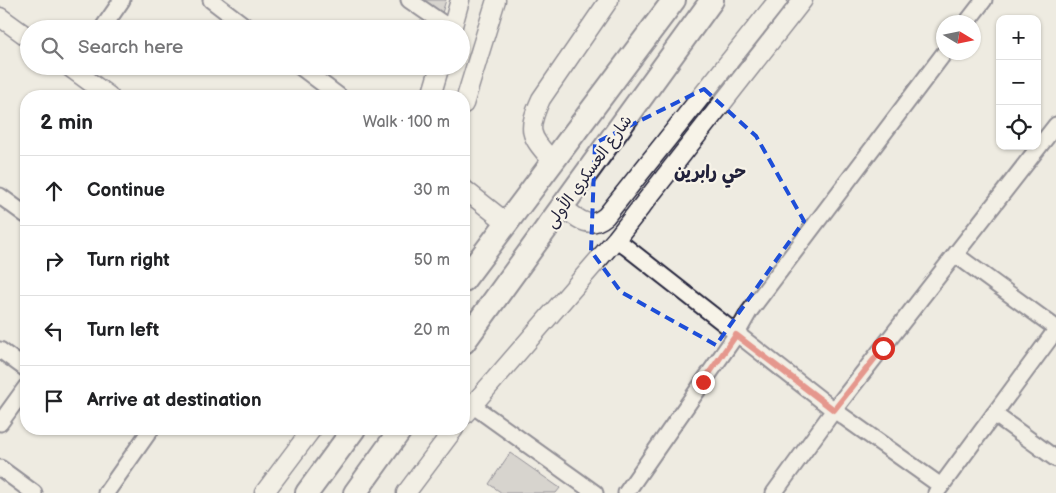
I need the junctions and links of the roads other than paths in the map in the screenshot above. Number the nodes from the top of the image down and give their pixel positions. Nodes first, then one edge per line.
1 (122, 0) edge
2 (211, 0) edge
3 (409, 0) edge
4 (460, 0) edge
5 (496, 0) edge
6 (609, 0) edge
7 (674, 0) edge
8 (712, 0) edge
9 (778, 0) edge
10 (803, 0) edge
11 (984, 0) edge
12 (972, 15) edge
13 (0, 17) edge
14 (108, 20) edge
15 (238, 20) edge
16 (438, 20) edge
17 (454, 20) edge
18 (20, 31) edge
19 (939, 60) edge
20 (81, 75) edge
21 (311, 75) edge
22 (437, 75) edge
23 (101, 90) edge
24 (331, 90) edge
25 (433, 90) edge
26 (468, 90) edge
27 (1056, 125) edge
28 (552, 161) junction
29 (470, 194) edge
30 (0, 196) edge
31 (562, 206) junction
32 (20, 211) edge
33 (507, 223) junction
34 (616, 239) junction
35 (956, 255) junction
36 (470, 272) edge
37 (1056, 329) edge
38 (470, 334) edge
39 (736, 335) junction
40 (0, 350) edge
41 (20, 365) edge
42 (20, 395) edge
43 (470, 408) edge
44 (834, 410) junction
45 (470, 411) edge
46 (994, 414) junction
47 (0, 423) edge
48 (147, 435) edge
49 (308, 435) edge
50 (350, 435) edge
51 (397, 435) edge
52 (450, 435) edge
53 (1056, 459) edge
54 (0, 468) edge
55 (938, 490) edge
56 (34, 493) edge
57 (106, 493) edge
58 (264, 493) edge
59 (307, 493) edge
60 (354, 493) edge
61 (406, 493) edge
62 (595, 493) edge
63 (626, 493) edge
64 (774, 493) edge

1 - 14 street
2 - 15 street
3 - 16 street
4 - 17 street
5 - 26 street
6 - 28 street
7 - 28 main road, شارع العسكري الأولى
8 - 31 main road, شارع العسكري الأولى
9 - 31 street
10 - 34 street
11 - 12 street
13 - 18 street
19 - 39 street
20 - 23 street
21 - 24 street
22 - 25 street
27 - 35 street
28 - 33 main road, شارع العسكري الأولى
29 - 33 street
30 - 32 street
31 - 38 main road, شارع العسكري الأولى
33 - 36 main road, شارع العسكري الأولى
34 - 39 street
34 - 43 street
35 - 37 street
35 - 44 street
37 - 46 street
39 - 44 street
39 - 63 street
40 - 41 street
42 - 47 street
44 - 55 street
44 - 64 street
45 - 62 street
46 - 53 street
46 - 55 street
48 - 57 street
49 - 58 street
50 - 59 main road
51 - 60 main road
52 - 61 street
54 - 56 street

